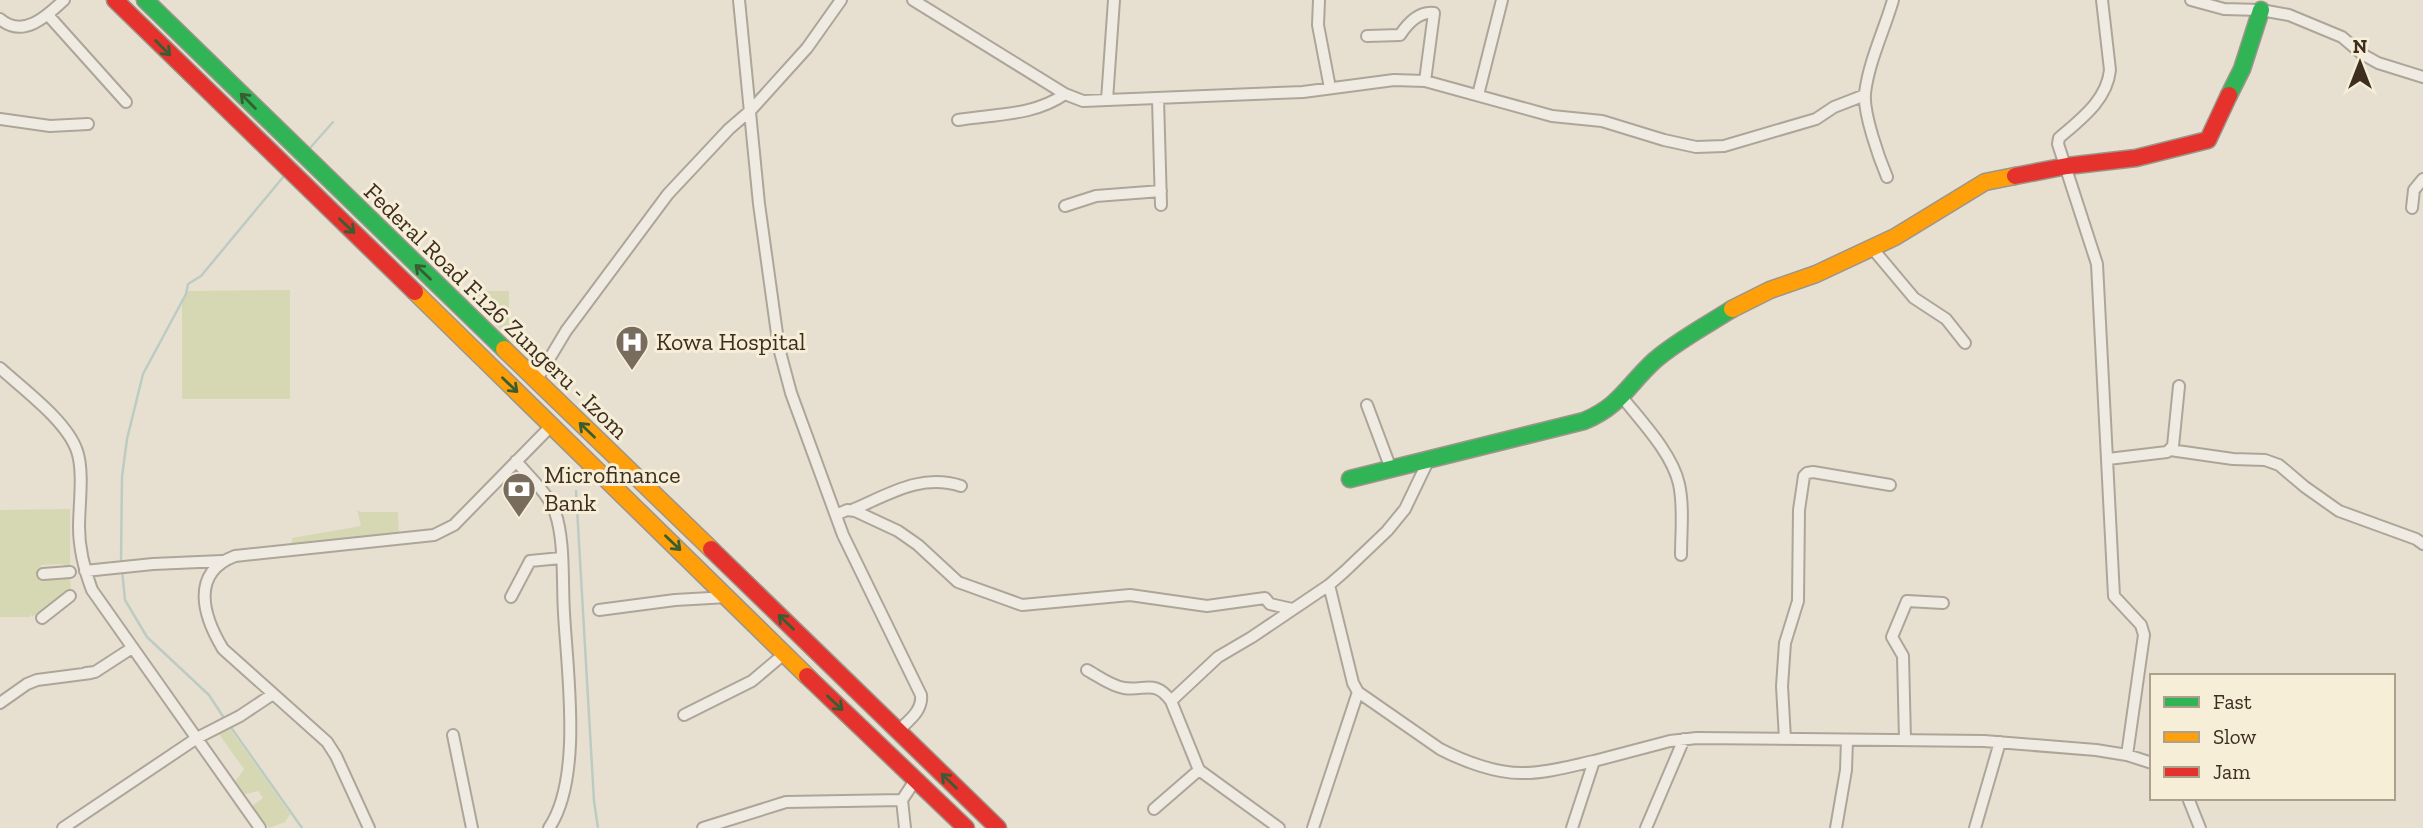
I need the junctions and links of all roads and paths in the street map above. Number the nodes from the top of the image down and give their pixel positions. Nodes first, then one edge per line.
1 (64, 0) edge
2 (115, 0) edge
3 (145, 0) edge
4 (739, 0) edge
5 (841, 0) edge
6 (913, 0) edge
7 (1114, 0) edge
8 (1319, 0) edge
9 (1502, 0) edge
10 (1893, 0) edge
11 (2102, 0) edge
12 (2191, 0) edge
13 (2261, 10) junction
14 (48, 15) junction
15 (0, 19) edge
16 (1367, 36) dead end
17 (2423, 77) edge
18 (1426, 81) junction
19 (1330, 88) junction
20 (1065, 94) junction
21 (1478, 95) junction
22 (1865, 96) junction
23 (1158, 99) junction
24 (1107, 100) junction
25 (126, 102) dead end
26 (751, 110) junction
27 (0, 119) edge
28 (958, 120) dead end
29 (88, 124) dead end
30 (2067, 166) junction
31 (1887, 177) dead end
32 (2423, 179) edge
33 (1161, 191) junction
34 (1065, 205) dead end
35 (1161, 205) dead end
36 (2412, 208) dead end
37 (1872, 248) junction
38 (1965, 343) dead end
39 (0, 368) edge
40 (536, 381) junction
41 (2179, 386) dead end
42 (1622, 397) junction
43 (1367, 405) dead end
44 (552, 425) junction
45 (2170, 450) junction
46 (1429, 459) junction
47 (2108, 459) junction
48 (516, 461) junction
49 (1391, 469) junction
50 (1350, 479) dead end
51 (1890, 485) dead end
52 (961, 486) dead end
53 (852, 510) junction
54 (836, 515) junction
55 (2423, 544) edge
56 (1681, 555) dead end
57 (561, 558) junction
58 (222, 561) junction
59 (85, 571) junction
60 (70, 572) dead end
61 (43, 574) dead end
62 (1329, 585) junction
63 (70, 596) dead end
64 (511, 597) dead end
65 (728, 597) junction
66 (764, 601) junction
67 (1943, 603) dead end
68 (1292, 609) junction
69 (599, 610) dead end
70 (748, 616) junction
71 (42, 618) dead end
72 (132, 648) junction
73 (784, 654) junction
74 (1087, 670) dead end
75 (1358, 692) junction
76 (272, 694) junction
77 (1171, 701) junction
78 (0, 703) edge
79 (684, 715) dead end
80 (898, 731) junction
81 (453, 735) dead end
82 (197, 738) junction
83 (1684, 739) junction
84 (1785, 739) junction
85 (1847, 740) junction
86 (1905, 740) junction
87 (2000, 741) junction
88 (2127, 755) junction
89 (1594, 761) junction
90 (2150, 762) edge
91 (1199, 770) junction
92 (916, 779) junction
93 (902, 800) junction
94 (2189, 800) edge
95 (1154, 809) dead end
96 (79, 817) junction
97 (63, 828) edge
98 (87, 828) edge
99 (260, 828) edge
100 (369, 828) edge
101 (472, 828) edge
102 (550, 828) edge
103 (704, 828) edge
104 (905, 828) edge
105 (966, 828) edge
106 (998, 828) edge
107 (1279, 828) edge
108 (1313, 828) edge
109 (1572, 828) edge
110 (1646, 828) edge
111 (1836, 828) edge
112 (1975, 828) edge
113 (2200, 828) edge

1 - 14 street
2 -> 44 main road, Federal Road F.126 Zungeru - Izom
40 -> 3 main road, Federal Road F.126 Zungeru - Izom
4 - 26 street
5 - 26 street
6 - 20 street
7 - 24 street
8 - 19 street
9 - 21 street
10 - 22 street
11 - 30 street
12 - 13 street
13 - 17 street
13 - 30 main road
14 - 15 street
14 - 25 street
16 - 18 street
18 - 19 street
18 - 21 street
19 - 23 street
20 - 24 street
20 - 28 street
21 - 22 street
22 - 31 street
23 - 24 street
23 - 33 street
26 - 40 street
26 - 54 street
27 - 29 street
30 - 37 main road
30 - 47 street
32 - 36 street
33 - 34 street
33 - 35 street
37 - 38 street
37 - 42 main road
39 - 59 street
66 -> 40 main road, Federal Road F.126 Zungeru - Izom
41 - 45 street
42 - 46 main road
42 - 56 street
43 - 49 street
44 - 48 street
44 -> 65 main road, Federal Road F.126 Zungeru - Izom
45 - 47 street
45 - 55 street
46 - 49 main road
46 - 62 street
47 - 88 street
48 - 57 street
48 - 58 street
49 - 50 main road
51 - 84 street
52 - 53 street
53 - 54 street
53 - 68 street
54 - 80 street
57 - 64 street
57 - 102 street
58 - 59 street
58 - 76 street
59 - 72 street
60 - 61 street
62 - 68 street
62 - 75 street
63 - 71 street
65 - 69 street
65 - 70 main road, Federal Road F.126 Zungeru - Izom
66 - 70 main road
80 -> 66 main road, Federal Road F.126 Zungeru - Izom
67 - 86 street
68 - 77 street
70 - 73 main road, Federal Road F.126 Zungeru - Izom
72 - 78 street
72 - 82 street
73 - 79 street
73 -> 92 main road, Federal Road F.126 Zungeru - Izom
74 - 77 street
75 - 89 street
75 - 108 street
76 - 82 street
76 - 100 street
77 - 91 street
106 -> 80 main road, Federal Road F.126 Zungeru - Izom
81 - 101 street
82 - 96 street
82 - 99 street
83 - 84 street
83 - 89 street
83 - 110 street
84 - 85 street
85 - 86 street
85 - 111 street
86 - 87 street
87 - 88 street
87 - 112 street
88 - 90 street
89 - 109 street
91 - 95 street
91 - 107 street
92 - 93 street
92 - 105 main road, Federal Road F.126 Zungeru - Izom
93 - 103 street
93 - 104 street
94 - 113 street
96 - 97 street
96 - 98 street

